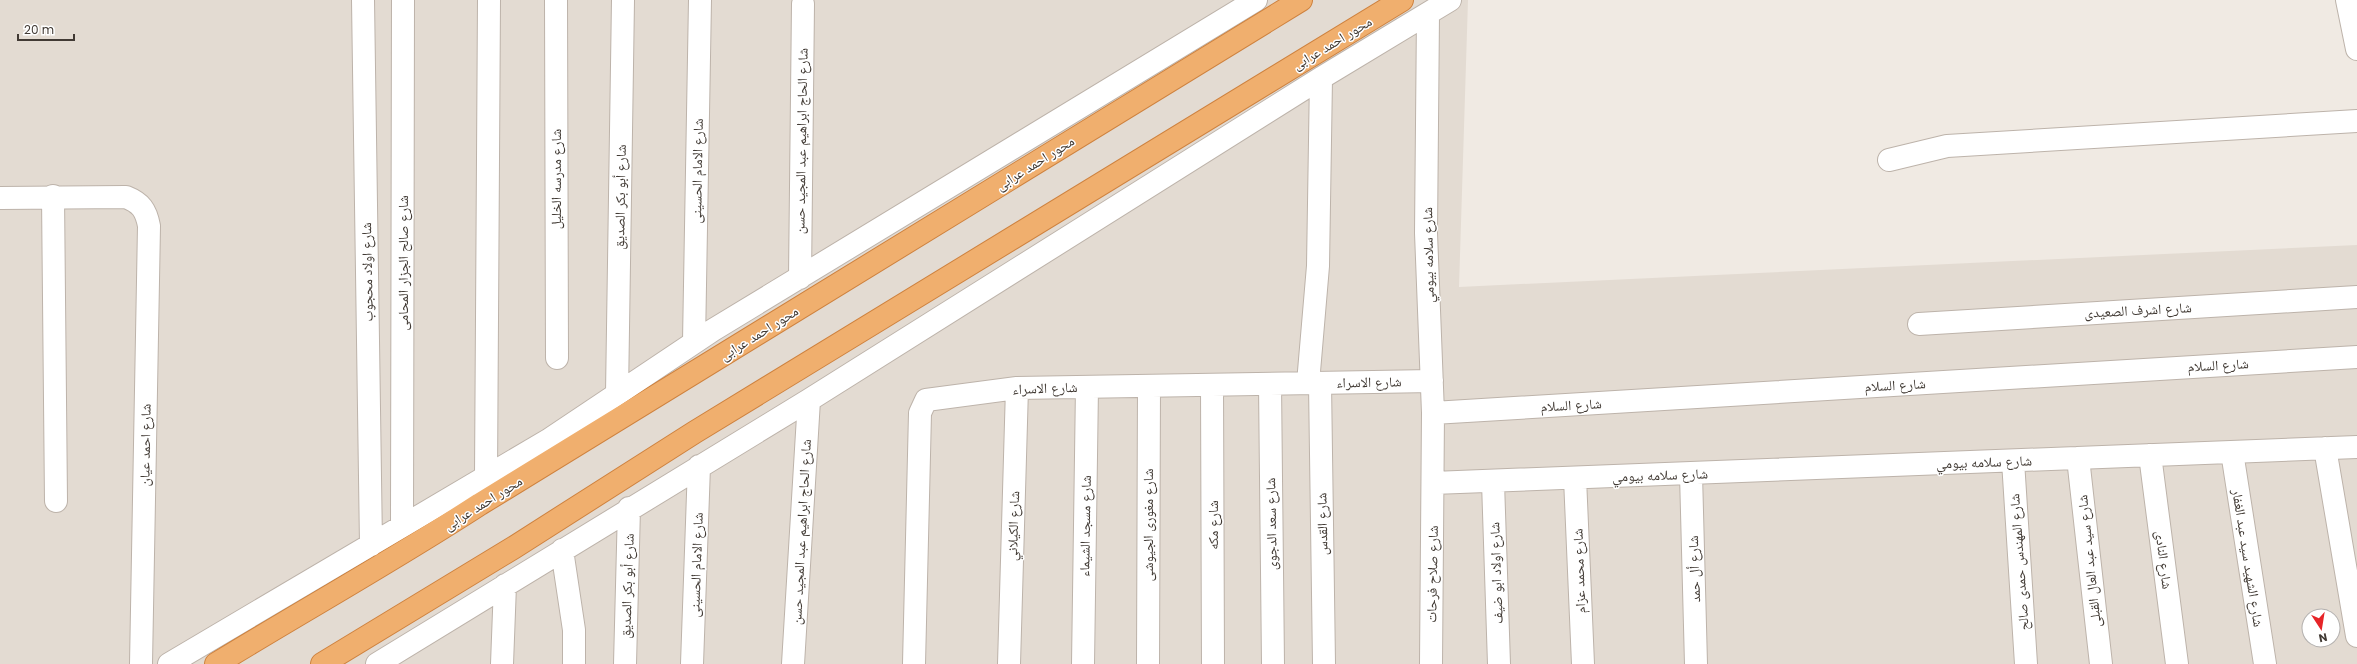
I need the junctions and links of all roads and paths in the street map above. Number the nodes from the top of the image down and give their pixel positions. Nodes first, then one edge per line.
1 (363, 0) edge
2 (403, 0) edge
3 (489, 0) edge
4 (556, 0) edge
5 (623, 0) edge
6 (700, 0) edge
7 (1256, 0) edge
8 (1301, 0) edge
9 (1402, 0) edge
10 (1450, 0) edge
11 (803, 4) dead end
12 (2352, 11) edge
13 (1428, 14) junction
14 (2357, 49) edge
15 (1322, 78) junction
16 (2357, 121) edge
17 (1889, 160) dead end
18 (53, 196) junction
19 (0, 198) edge
20 (800, 278) junction
21 (2357, 297) edge
22 (1919, 324) dead end
23 (694, 342) junction
24 (2357, 357) edge
25 (557, 358) dead end
26 (1432, 381) junction
27 (1314, 383) junction
28 (1270, 384) junction
29 (1212, 385) junction
30 (1149, 386) junction
31 (1088, 387) junction
32 (1016, 388) junction
33 (617, 394) junction
34 (808, 400) junction
35 (1433, 413) junction
36 (2357, 447) edge
37 (2326, 448) junction
38 (2232, 452) junction
39 (2150, 455) junction
40 (2078, 458) junction
41 (2013, 461) junction
42 (699, 466) junction
43 (1691, 474) junction
44 (486, 477) junction
45 (1575, 478) junction
46 (1493, 482) junction
47 (1433, 483) junction
48 (56, 501) dead end
49 (630, 508) junction
50 (402, 526) junction
51 (371, 545) junction
52 (562, 550) junction
53 (505, 585) junction
54 (2357, 636) edge
55 (409, 654) edge
56 (141, 664) edge
57 (169, 664) edge
58 (216, 664) edge
59 (322, 664) edge
60 (377, 664) edge
61 (502, 664) edge
62 (574, 664) edge
63 (625, 664) edge
64 (692, 664) edge
65 (793, 664) edge
66 (914, 664) edge
67 (1009, 664) edge
68 (1083, 664) edge
69 (1148, 664) edge
70 (1213, 664) edge
71 (1273, 664) edge
72 (1324, 664) edge
73 (1431, 664) edge
74 (1499, 664) edge
75 (1583, 664) edge
76 (1696, 664) edge
77 (2026, 664) edge
78 (2101, 664) edge
79 (2177, 664) edge
80 (2265, 664) edge

1 - 51 street, شارع اولاد محجوب
2 - 50 street, شارع صالح الجزار المحامى
3 - 44 street
4 - 25 street, شارع مدرسه الخليل
5 - 33 street, شارع أبو بكر الصديق
6 - 23 street, شارع الامام الحسينى
7 - 20 street
8 - 58 highway, محور احمد عرابى
9 - 59 highway, محور احمد عرابى
10 - 13 street
11 - 20 street, شارع الحاج ابراهيم عبد المجيد حسن
12 - 14 street
13 - 15 street
13 - 26 street, شارع سلامه بيومي
15 - 27 street, شارع القدس
15 - 34 street
16 - 17 street
18 - 19 street, شارع احمد عيان
18 - 48 street
18 - 56 street, شارع احمد عيان
20 - 23 street
21 - 22 street, شارع اشرف الصعيدى
23 - 33 street
24 - 35 street, شارع السلام
26 - 27 street, شارع الاسراء
26 - 35 street, شارع سلامه بيومي
27 - 28 street, شارع الاسراء
27 - 72 street, شارع القدس
28 - 29 street, شارع الاسراء
28 - 71 street, شارع سعد الدجوى
29 - 30 street, شارع الاسراء
29 - 70 street, شارع مكه
30 - 31 street, شارع الاسراء
30 - 69 street, شارع مغورى الجيوشى
31 - 32 street, شارع الاسراء
31 - 68 street, شارع مسجد الشيماء
32 - 66 street, شارع الاسراء
32 - 67 street, شارع الكيلاني
33 - 44 street
34 - 42 street
34 - 65 street, شارع الحاج ابراهيم عبد المجيد حسن
35 - 47 street, شارع سلامه بيومي
36 - 37 street, شارع سلامه بيومي
37 - 38 street, شارع سلامه بيومي
37 - 54 street
38 - 39 street, شارع سلامه بيومي
38 - 80 street, شارع الشهيد سيد عبد الغفار
39 - 40 street, شارع سلامه بيومي
39 - 79 street, شارع النادى
40 - 41 street, شارع سلامه بيومي
40 - 78 street, شارع سيد عبد العال القبلى
41 - 43 street, شارع سلامه بيومي
41 - 77 street, شارع المهندس حمدى صالح
42 - 49 street
42 - 64 street, شارع الامام الحسينى
43 - 45 street, شارع سلامه بيومي
43 - 76 street, شارع أل حمد
44 - 50 street
45 - 46 street, شارع سلامه بيومي
45 - 75 street, شارع محمد عزام
46 - 47 street, شارع سلامه بيومي
46 - 74 street, شارع اولاد ابو ضيف
47 - 73 street, شارع صلاح فرحات
49 - 52 street
49 - 63 street, شارع أبو بكر الصديق
50 - 51 street
51 - 57 street
52 - 53 street
52 - 62 street
53 - 55 street
53 - 61 street
55 - 60 street

